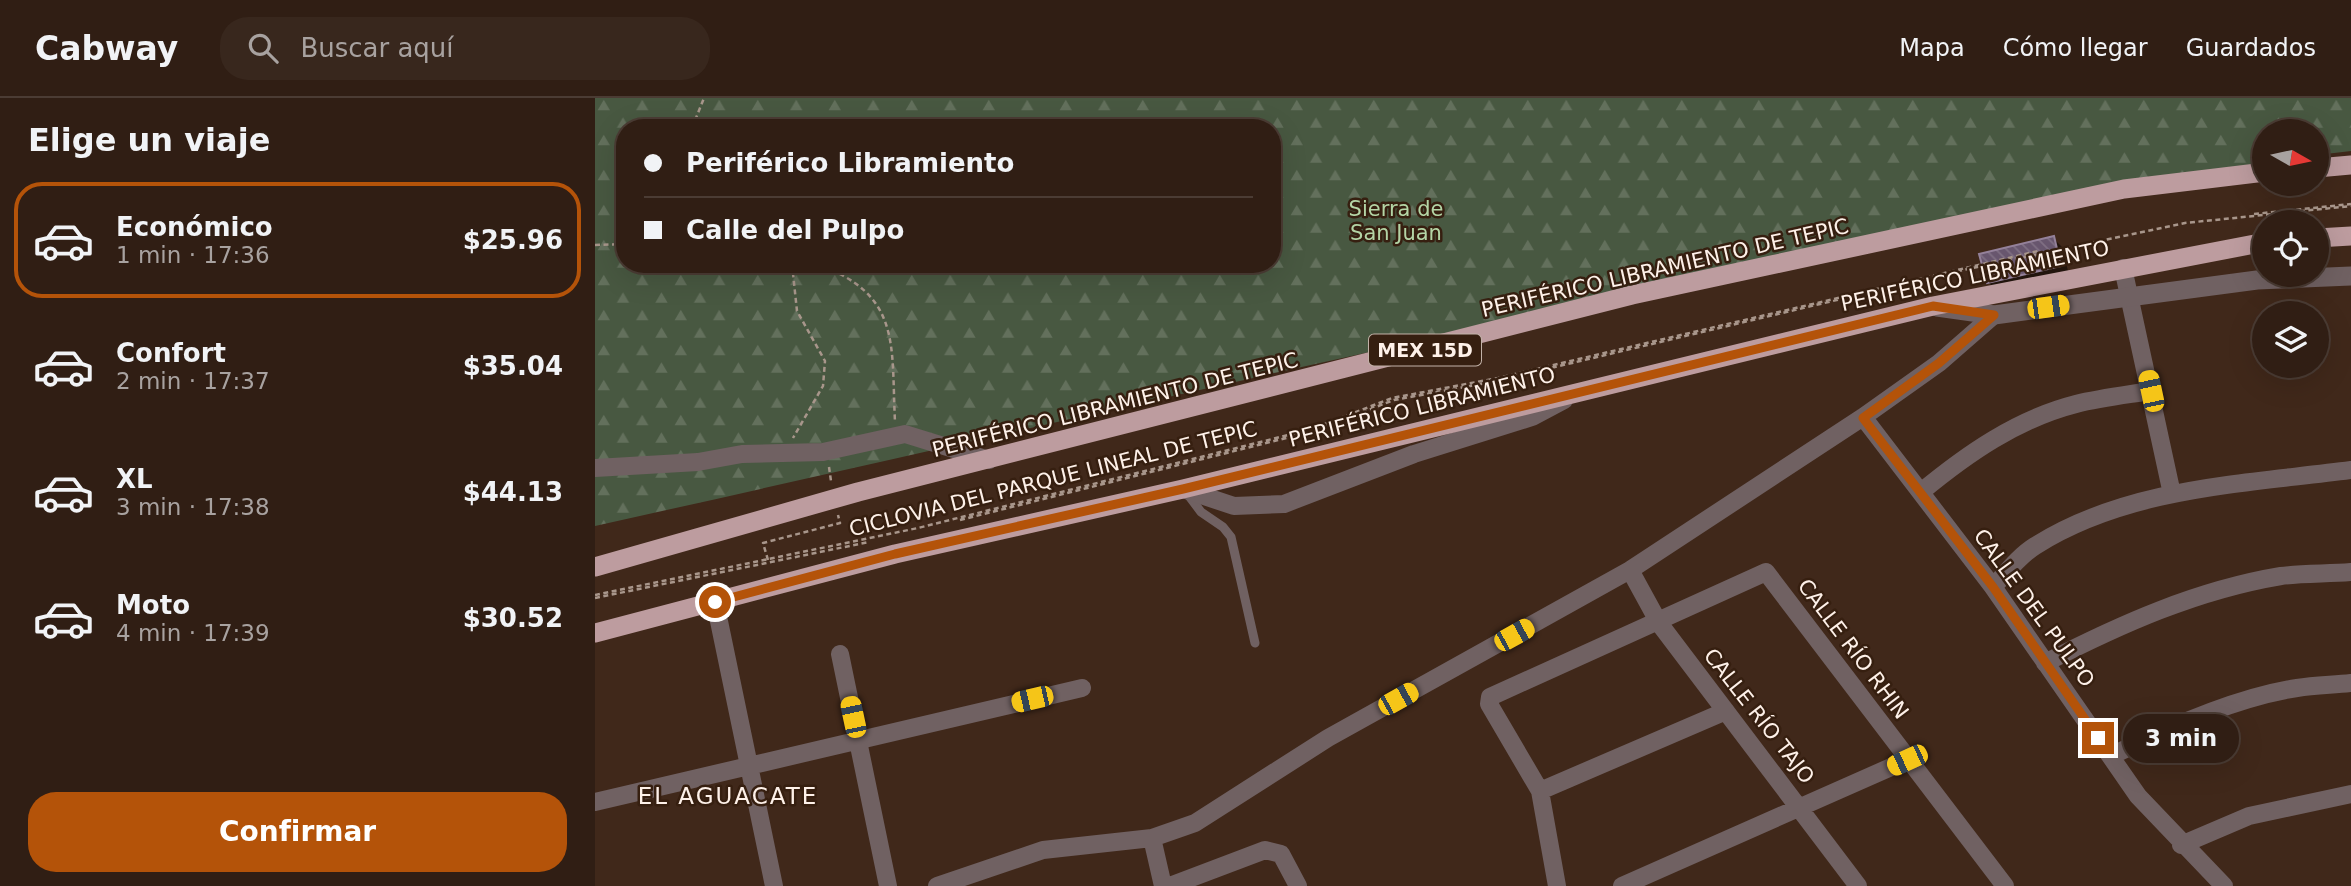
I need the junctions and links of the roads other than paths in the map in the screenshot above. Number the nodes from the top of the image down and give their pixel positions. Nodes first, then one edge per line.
1 (2351, 165) edge
2 (2329, 167) edge
3 (2252, 174) edge
4 (2351, 236) edge
5 (2329, 237) edge
6 (2252, 244) edge
7 (2123, 268) junction
8 (2351, 276) edge
9 (2129, 295) junction
10 (1933, 306) junction
11 (1994, 315) junction
12 (1581, 391) junction
13 (2151, 391) junction
14 (1863, 418) junction
15 (989, 460) junction
16 (595, 468) edge
17 (2351, 470) edge
18 (1183, 489) junction
19 (1921, 492) junction
20 (2172, 494) junction
21 (595, 567) edge
22 (1630, 570) junction
23 (2351, 572) edge
24 (1993, 587) junction
25 (715, 602) junction
26 (1659, 622) junction
27 (595, 633) edge
28 (1255, 643) dead end
29 (840, 654) dead end
30 (2045, 663) junction
31 (2351, 683) edge
32 (1082, 688) dead end
33 (1725, 711) junction
34 (858, 738) junction
35 (2111, 757) junction
36 (1907, 760) junction
37 (750, 764) junction
38 (1540, 791) junction
39 (2351, 794) edge
40 (595, 802) edge
41 (1802, 808) junction
42 (1152, 838) junction
43 (2181, 845) junction
44 (774, 886) edge
45 (888, 886) edge
46 (937, 886) edge
47 (1163, 886) edge
48 (1170, 886) edge
49 (1298, 886) edge
50 (1557, 886) edge
51 (1622, 886) edge
52 (1858, 886) edge
53 (2005, 886) edge
54 (2224, 886) edge

1 - 2 highway
3 - 15 highway, PERIFÉRICO LIBRAMIENTO DE TEPIC / MEX 15D
4 - 5 highway
6 - 7 highway, PERIFÉRICO LIBRAMIENTO
7 - 9 street
7 - 10 highway, PERIFÉRICO LIBRAMIENTO
8 - 9 street
9 - 11 street
9 - 13 street
10 - 11 street
10 - 12 highway, PERIFÉRICO LIBRAMIENTO
11 - 14 street
12 - 18 highway, PERIFÉRICO LIBRAMIENTO
12 - 18 street
13 - 19 street
13 - 20 street
14 - 19 street, CALLE DEL PULPO
14 - 22 street
15 - 16 street
15 - 21 highway, PERIFÉRICO LIBRAMIENTO DE TEPIC / MEX 15D
17 - 20 street
18 - 25 highway, PERIFÉRICO LIBRAMIENTO
18 - 28 lane
19 - 24 street, CALLE DEL PULPO
20 - 24 street
22 - 26 street, CALLE RÍO TAJO
22 - 42 street
23 - 30 street
24 - 30 street, CALLE DEL PULPO
25 - 27 highway, PERIFÉRICO LIBRAMIENTO
25 - 37 street
26 - 33 street, CALLE RÍO TAJO
26 - 36 street, CALLE RÍO RHIN
26 - 38 street
29 - 34 street
30 - 35 street, CALLE DEL PULPO
31 - 35 street
32 - 34 street
33 - 38 street
33 - 41 street, CALLE RÍO TAJO
34 - 37 street
34 - 45 street
35 - 43 street, CALLE DEL PULPO
36 - 41 street
36 - 53 street, CALLE RÍO RHIN
37 - 40 street
37 - 44 street
38 - 50 street
39 - 43 street
41 - 51 street
41 - 52 street, CALLE RÍO TAJO
42 - 46 street
42 - 47 street
43 - 54 street, CALLE DEL PULPO
48 - 49 street

